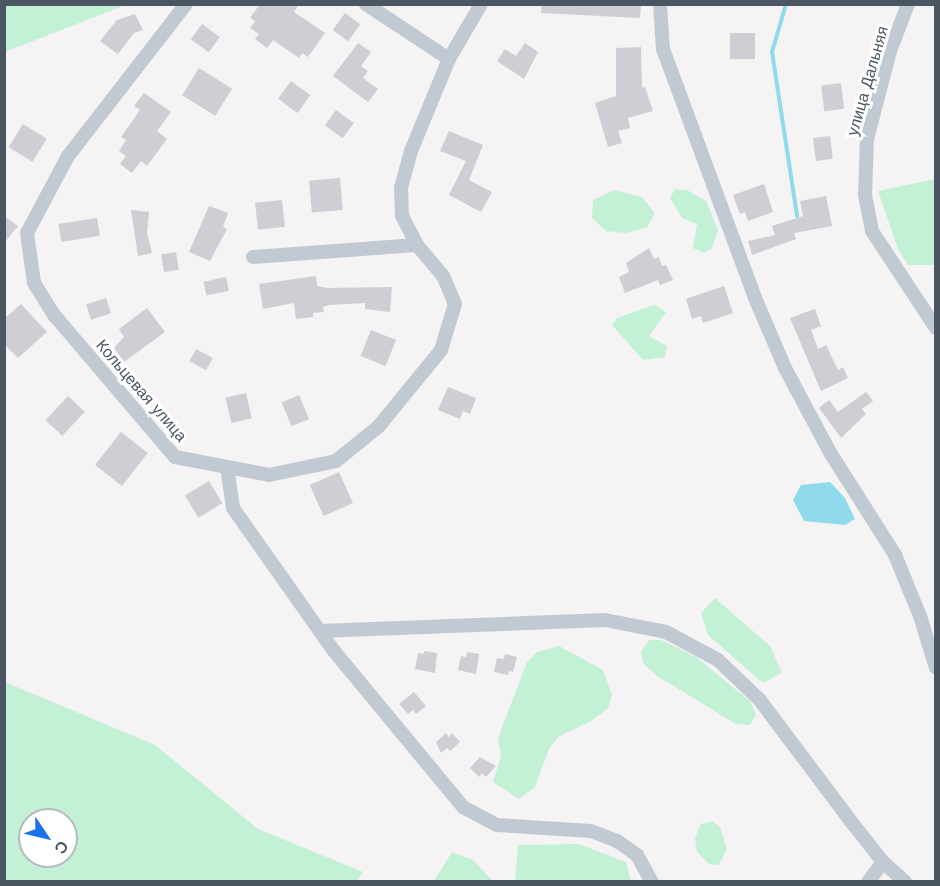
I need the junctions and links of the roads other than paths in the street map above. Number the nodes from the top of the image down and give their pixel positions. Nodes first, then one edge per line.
1 (186, 4) edge
2 (366, 4) edge
3 (481, 4) edge
4 (660, 4) edge
5 (908, 4) edge
6 (449, 59) junction
7 (417, 245) junction
8 (253, 258) dead end
9 (936, 328) edge
10 (227, 467) junction
11 (320, 631) junction
12 (936, 668) edge
13 (883, 862) junction
14 (652, 882) edge
15 (868, 882) edge
16 (905, 882) edge

1 - 10 street, Кольцевая улица
2 - 6 street
3 - 6 street, Кольцевая улица
4 - 12 street
5 - 9 street, улица Дальняя
6 - 7 street, Кольцевая улица
7 - 8 street
7 - 10 street, Кольцевая улица
10 - 11 street
11 - 13 street
11 - 14 street
13 - 15 street
13 - 16 street

